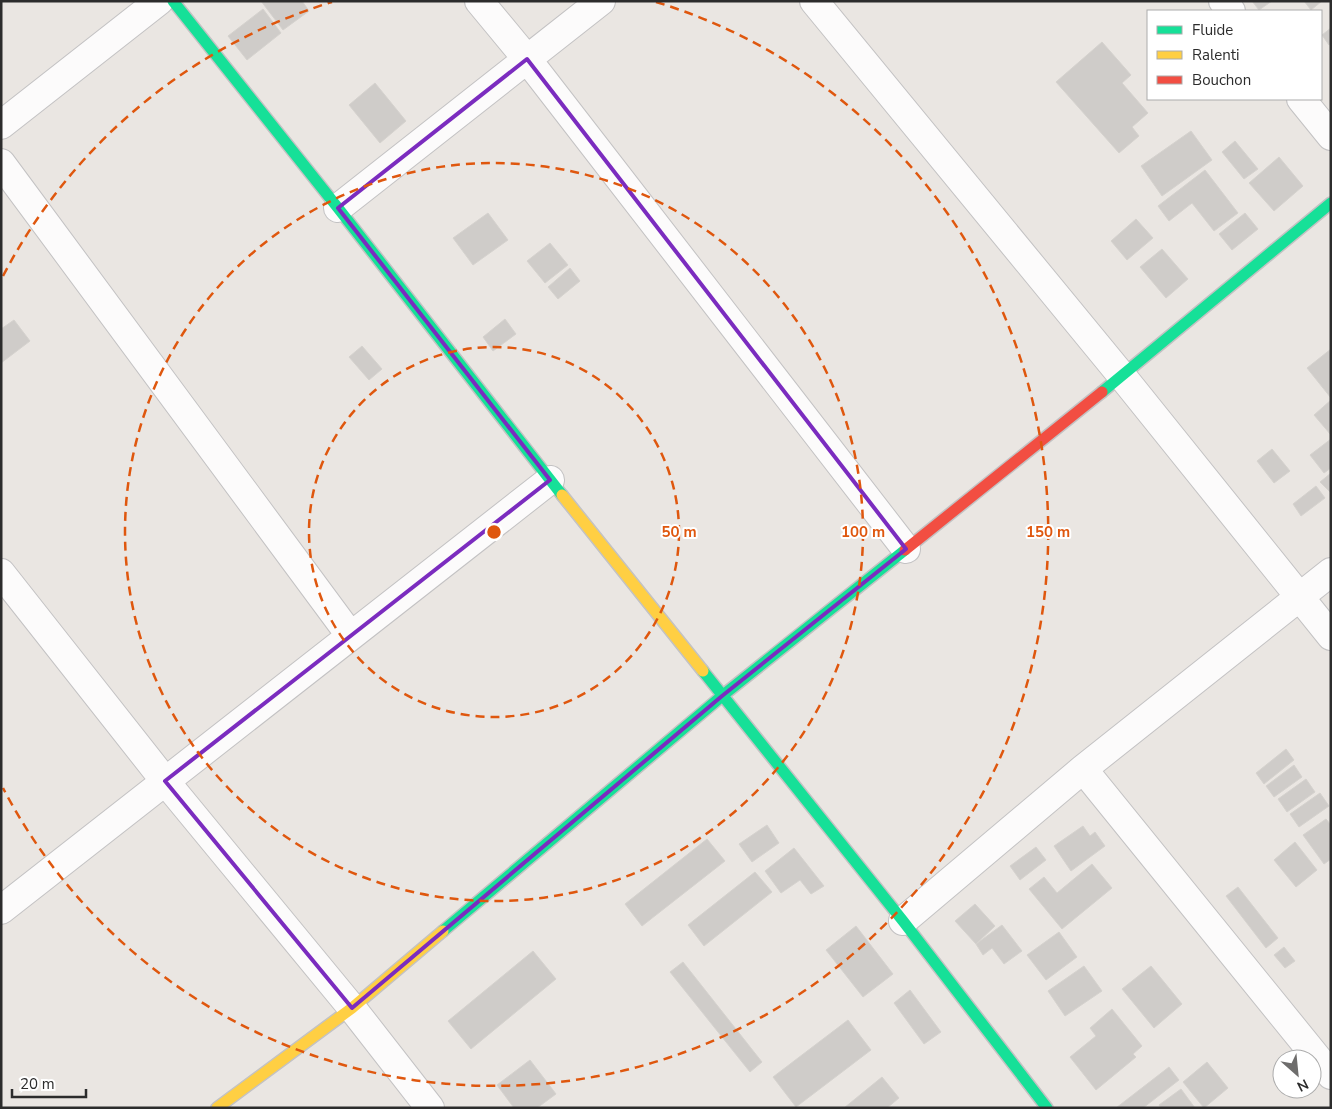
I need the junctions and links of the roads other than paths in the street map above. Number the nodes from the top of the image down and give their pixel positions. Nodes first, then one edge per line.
1 (159, 1) edge
2 (173, 1) edge
3 (479, 1) edge
4 (601, 1) edge
5 (814, 1) edge
6 (526, 59) junction
7 (1302, 100) edge
8 (1, 125) edge
9 (1331, 136) edge
10 (1, 163) edge
11 (1331, 203) edge
12 (338, 208) junction
13 (1122, 376) junction
14 (550, 480) junction
15 (906, 549) junction
16 (1331, 572) edge
17 (1, 573) edge
18 (1299, 596) junction
19 (350, 635) junction
20 (1331, 636) edge
21 (722, 696) junction
22 (1083, 769) junction
23 (165, 781) junction
24 (1, 910) edge
25 (903, 920) junction
26 (352, 1008) junction
27 (1331, 1075) edge
28 (217, 1108) edge
29 (430, 1108) edge
30 (1047, 1108) edge

1 - 8 street
2 - 12 street
3 - 6 street
4 - 6 street
5 - 13 street
6 - 12 street
6 - 15 street
7 - 9 street
10 - 19 street
11 - 13 street
12 - 14 street
13 - 15 street
13 - 18 street
14 - 19 street
14 - 21 street
15 - 21 street
16 - 18 street
17 - 23 street
18 - 20 street
18 - 22 street
19 - 23 street
21 - 25 street
21 - 26 street
22 - 25 street
22 - 27 street
23 - 24 street
23 - 26 street
25 - 30 street
26 - 28 street
26 - 29 street

